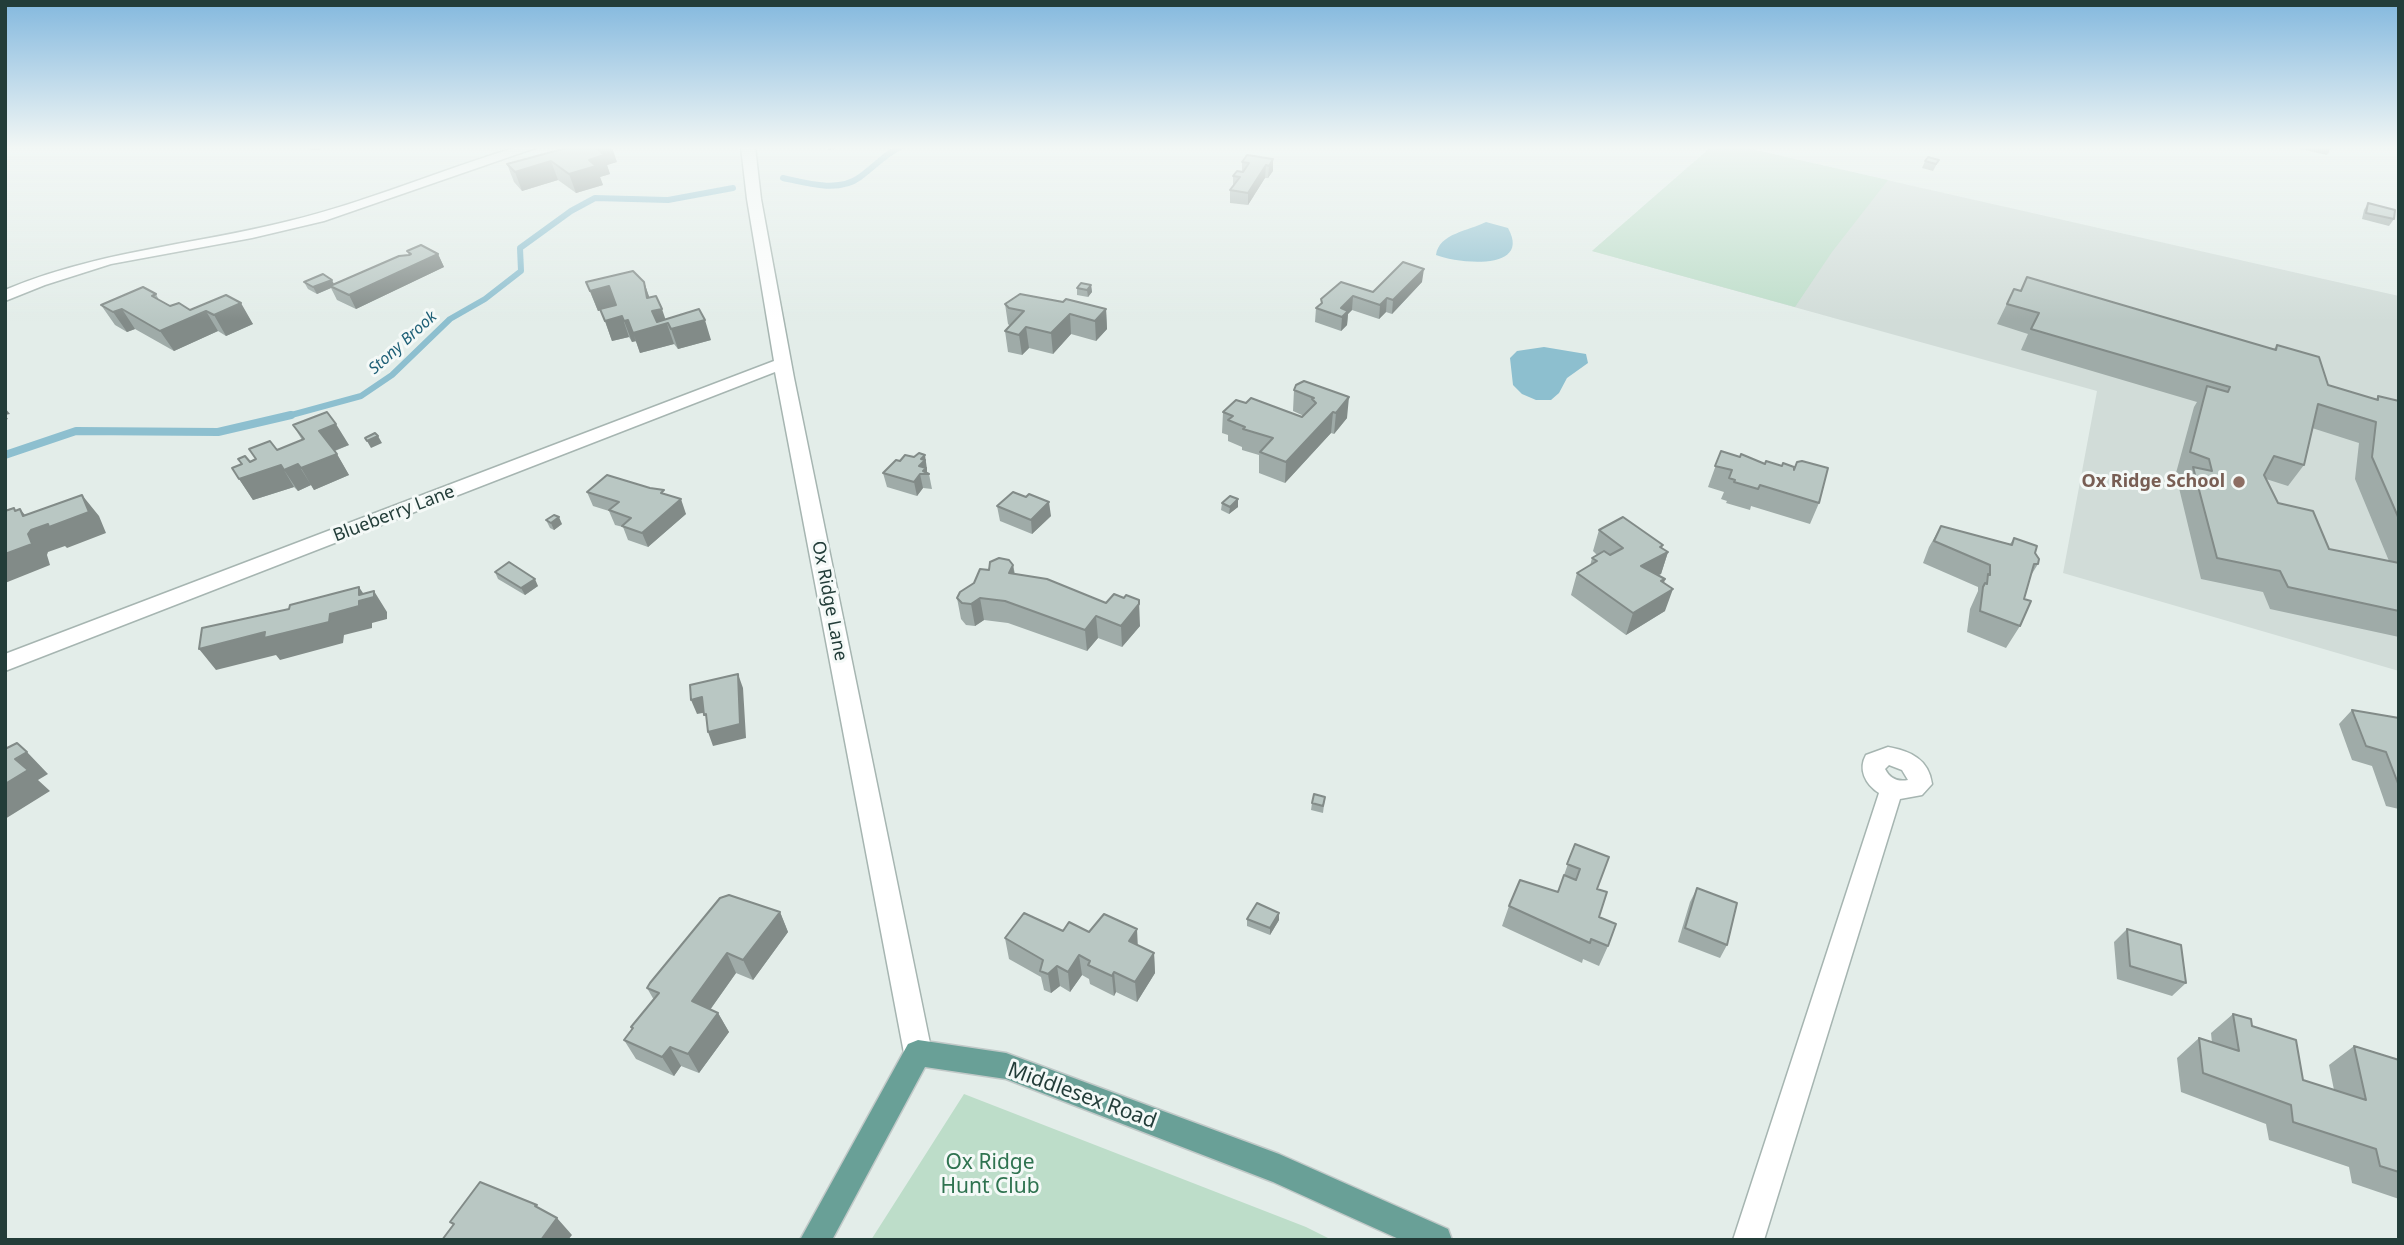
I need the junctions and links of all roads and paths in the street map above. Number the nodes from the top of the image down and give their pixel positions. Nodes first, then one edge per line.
1 (361, 205) edge
2 (757, 205) edge
3 (5, 296) edge
4 (783, 363) junction
5 (5, 663) edge
6 (1892, 789) dead end
7 (918, 1053) junction
8 (815, 1240) edge
9 (1437, 1240) edge
10 (1748, 1240) edge

1 - 3 street
2 - 4 street, Ox Ridge Lane
4 - 5 street, Blueberry Lane
4 - 7 street, Ox Ridge Lane
6 - 10 street
7 - 8 main road
7 - 9 main road, Middlesex Road

